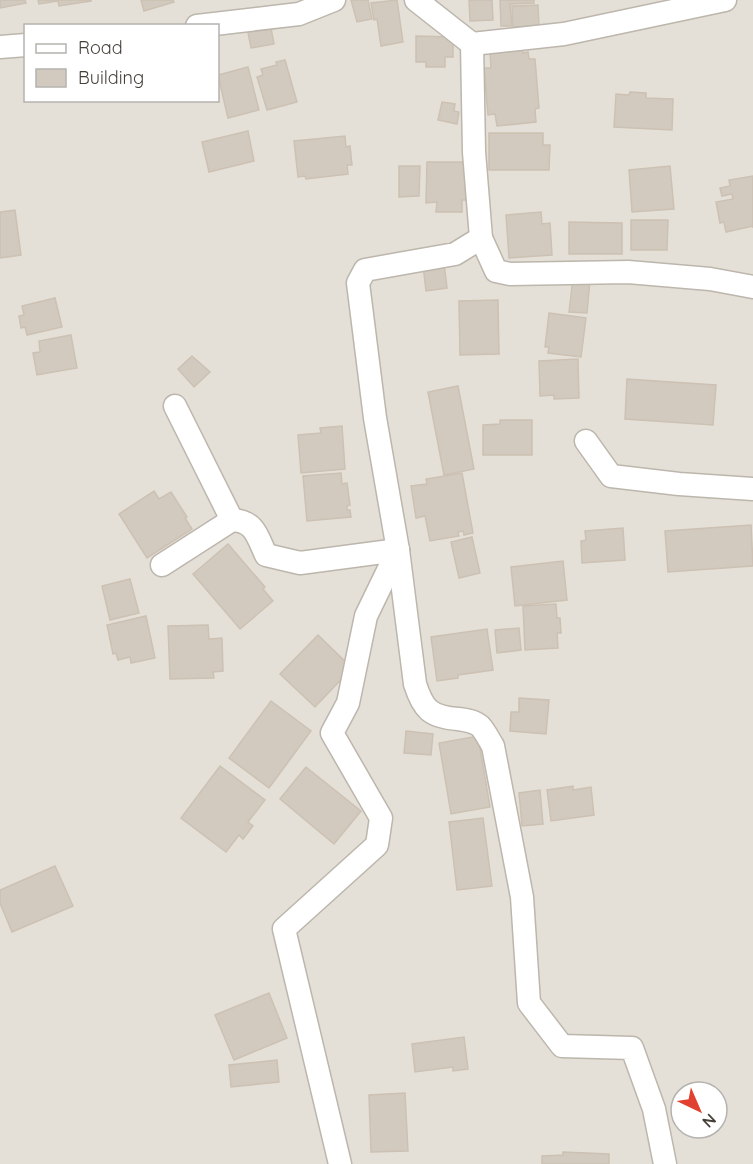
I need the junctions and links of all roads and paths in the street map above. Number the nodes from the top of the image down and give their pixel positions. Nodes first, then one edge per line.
1 (334, 0) edge
2 (416, 0) edge
3 (725, 0) edge
4 (696, 3) edge
5 (214, 24) edge
6 (471, 44) junction
7 (24, 45) edge
8 (0, 47) edge
9 (481, 238) junction
10 (753, 287) edge
11 (175, 406) dead end
12 (586, 441) dead end
13 (753, 489) edge
14 (232, 520) junction
15 (398, 550) junction
16 (162, 565) dead end
17 (340, 1164) edge
18 (665, 1164) edge

1 - 5 street
2 - 6 street
3 - 4 street
4 - 6 street
6 - 9 street
7 - 8 street
9 - 10 street
9 - 15 street
11 - 14 street
12 - 13 street
14 - 15 street
14 - 16 street
15 - 17 street
15 - 18 street

